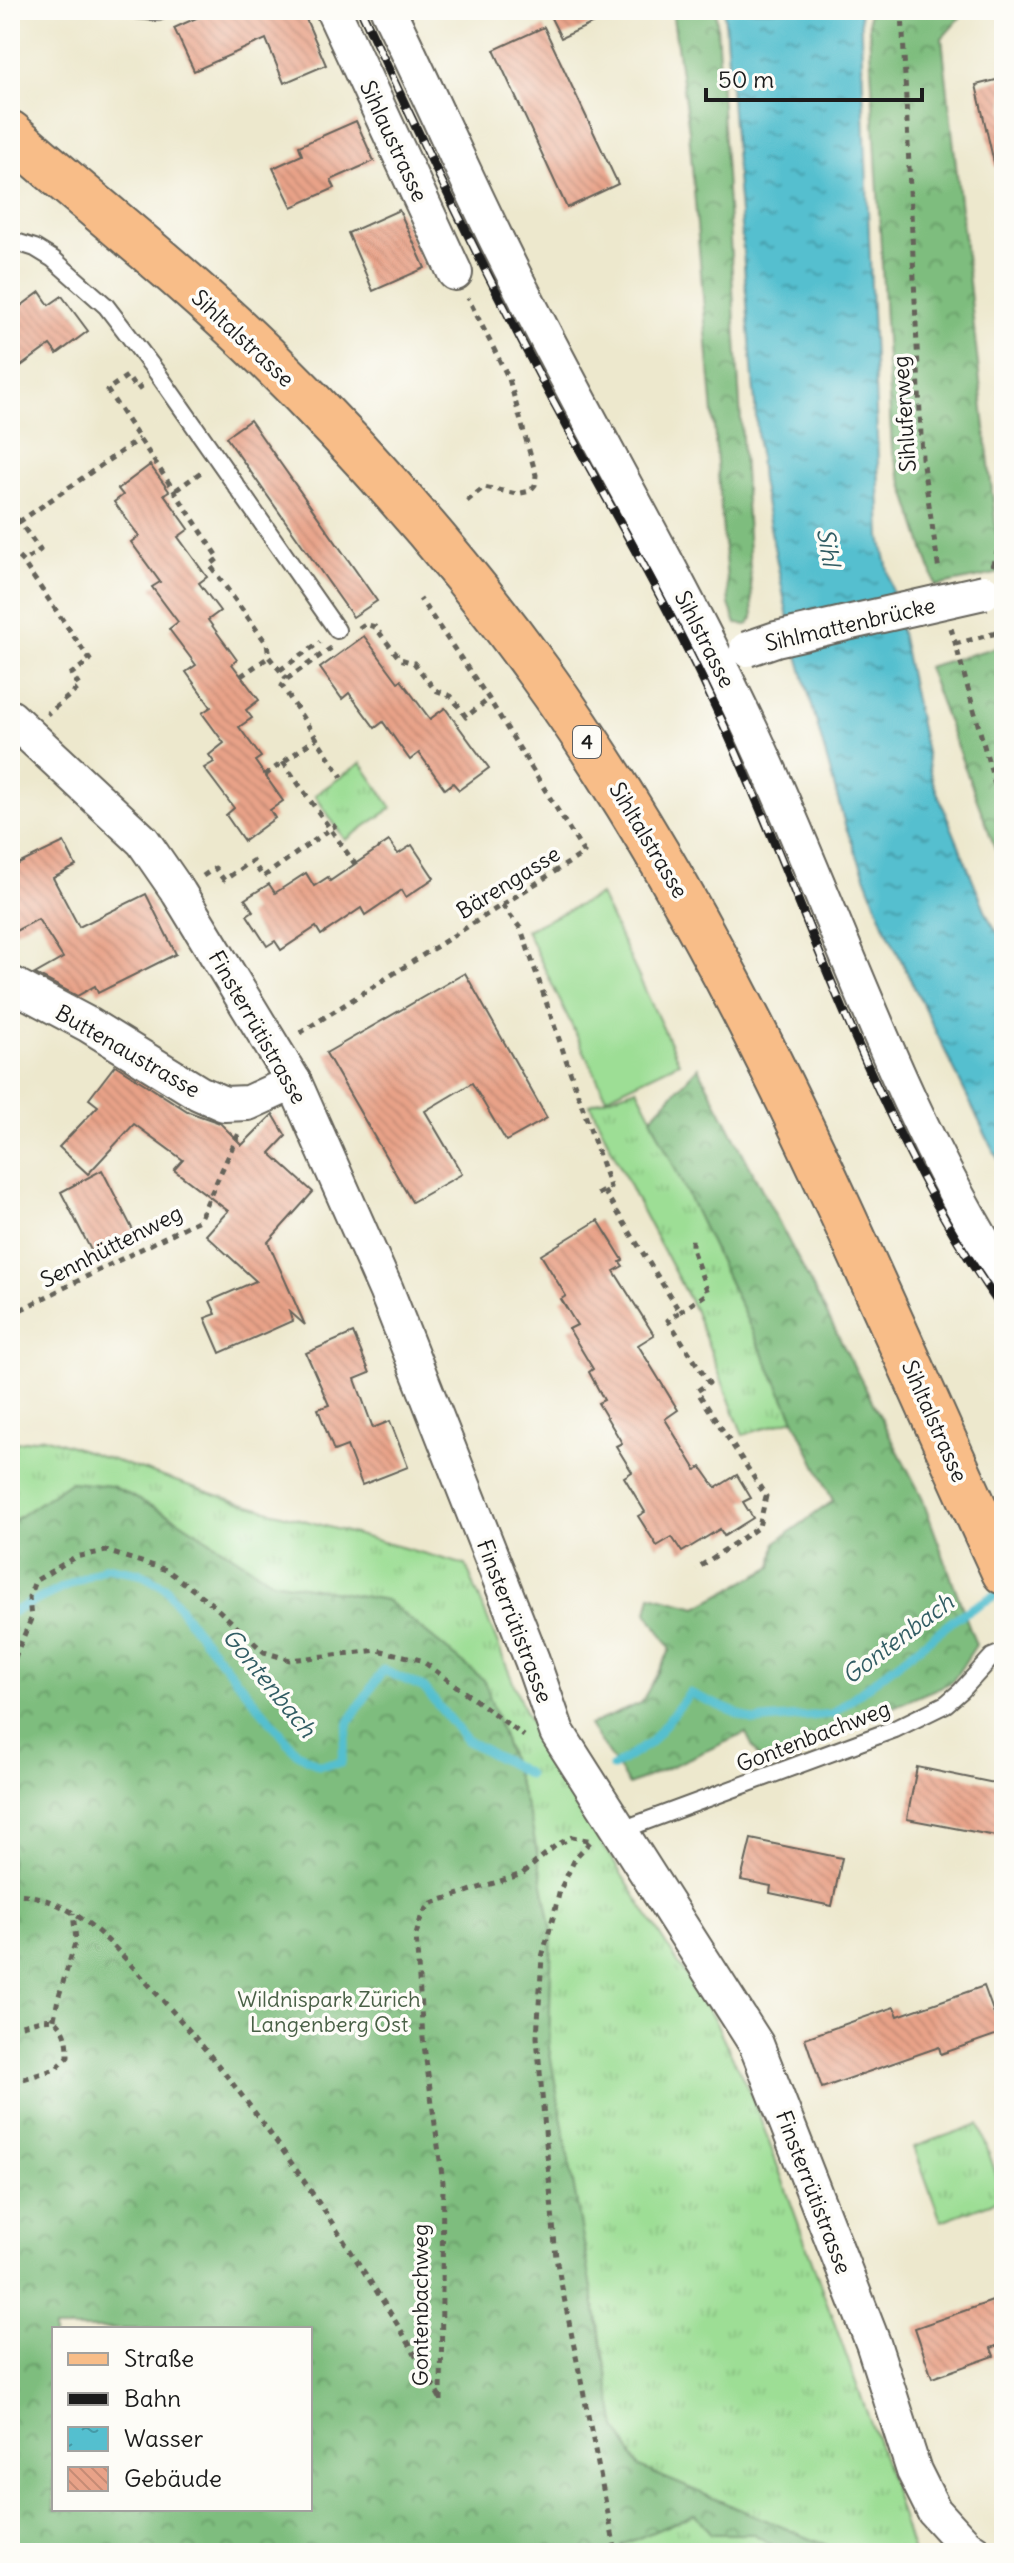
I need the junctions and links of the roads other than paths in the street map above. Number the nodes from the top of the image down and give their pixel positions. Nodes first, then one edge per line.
1 (135, 10) edge
2 (163, 10) edge
3 (333, 10) edge
4 (388, 10) edge
5 (10, 133) edge
6 (10, 240) edge
7 (455, 273) road end
8 (993, 584) edge
9 (346, 630) road end
10 (732, 654) junction
11 (18, 724) edge
12 (10, 983) edge
13 (294, 1082) junction
14 (1004, 1276) edge
15 (1004, 1572) edge
16 (1004, 1652) edge
17 (604, 1836) junction
18 (976, 2553) edge

1 - 2 lane
3 - 7 street, Sihlaustrasse
4 - 10 street, Sihlstrasse
5 - 15 main road, Sihltalstrasse / 4
6 - 9 lane
8 - 10 street, Sihlmattenbrücke, bridge
10 - 14 street, Sihlstrasse
11 - 13 street, Finsterrütistrasse
12 - 13 street, Buttenaustrasse
13 - 17 street, Finsterrütistrasse
16 - 17 lane, Gontenbachweg
17 - 18 street, Finsterrütistrasse

